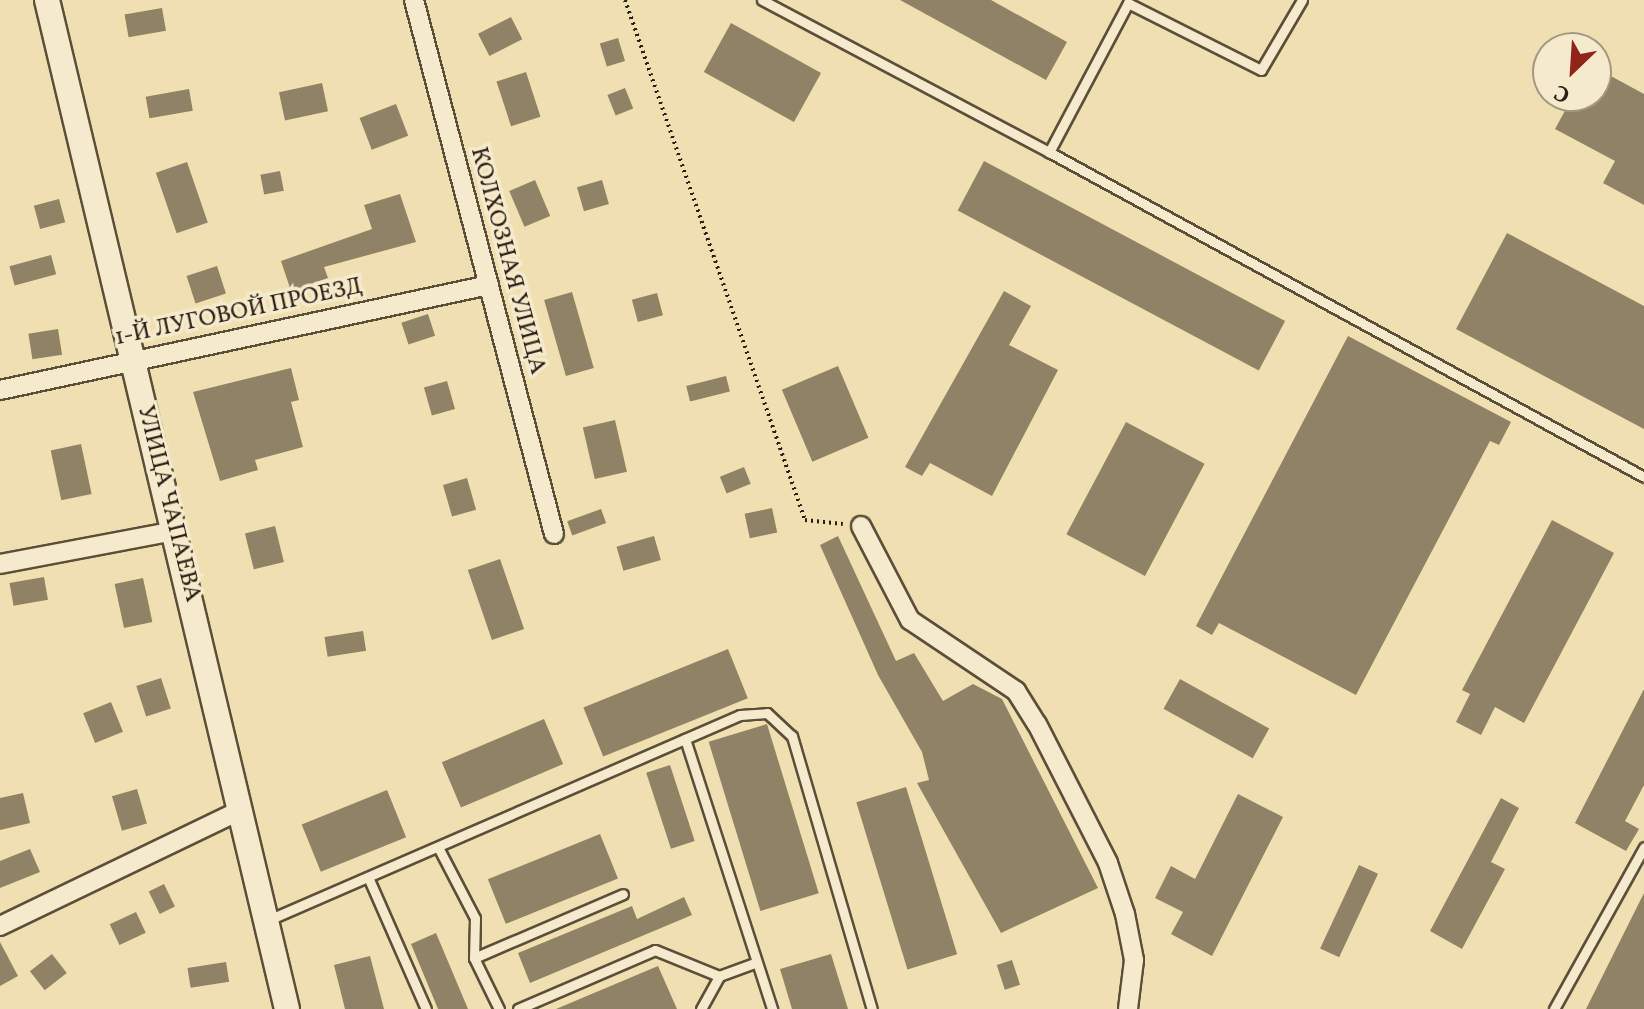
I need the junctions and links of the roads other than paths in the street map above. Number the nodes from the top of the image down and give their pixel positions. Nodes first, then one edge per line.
1 (47, 0) edge
2 (414, 0) edge
3 (762, 0) edge
4 (1302, 0) edge
5 (1049, 152) junction
6 (489, 285) junction
7 (133, 359) junction
8 (0, 390) edge
9 (1644, 477) edge
10 (861, 526) road end
11 (175, 531) junction
12 (554, 534) dead end
13 (0, 564) edge
14 (685, 739) junction
15 (241, 810) junction
16 (438, 847) junction
17 (1644, 847) edge
18 (368, 877) junction
19 (623, 894) dead end
20 (266, 921) junction
21 (0, 926) edge
22 (474, 958) junction
23 (757, 962) junction
24 (719, 976) junction
25 (287, 1009) edge
26 (426, 1009) edge
27 (499, 1009) edge
28 (518, 1009) edge
29 (701, 1009) edge
30 (772, 1009) edge
31 (872, 1009) edge
32 (1128, 1009) edge
33 (1554, 1009) edge

1 - 7 street, УЛИЦА ЧАПАЕВА
2 - 6 street, КОЛХОЗНАЯ УЛИЦА
3 - 5 lane
4 - 5 lane
5 - 9 lane
6 - 7 street, 1-Й ЛУГОВОЙ ПРОЕЗД
6 - 12 street, КОЛХОЗНАЯ УЛИЦА
7 - 8 street, 1-Й ЛУГОВОЙ ПРОЕЗД
7 - 11 street, УЛИЦА ЧАПАЕВА
10 - 32 street
11 - 13 street
11 - 15 street, УЛИЦА ЧАПАЕВА
14 - 16 lane
14 - 23 lane
14 - 31 lane
15 - 20 street, УЛИЦА ЧАПАЕВА
15 - 21 street
16 - 18 lane
16 - 22 lane
17 - 33 lane
18 - 20 lane
18 - 26 lane
19 - 22 lane
20 - 25 street, УЛИЦА ЧАПАЕВА
22 - 27 lane
23 - 24 lane
23 - 30 lane
24 - 28 lane
24 - 29 lane

